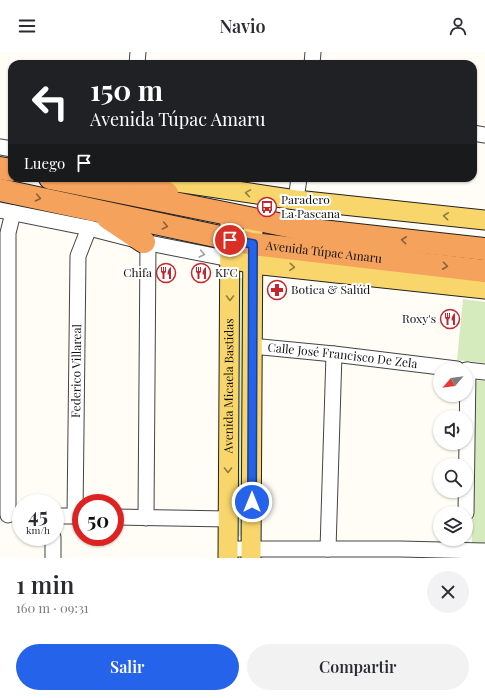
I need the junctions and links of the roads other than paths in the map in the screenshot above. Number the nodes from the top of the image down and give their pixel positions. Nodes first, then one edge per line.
1 (69, 182) edge
2 (143, 182) edge
3 (177, 182) edge
4 (298, 182) edge
5 (0, 190) edge
6 (296, 200) junction
7 (6, 211) edge
8 (220, 213) junction
9 (253, 219) junction
10 (94, 220) junction
11 (485, 220) edge
12 (146, 242) junction
13 (485, 248) edge
14 (230, 250) junction
15 (253, 254) junction
16 (485, 271) edge
17 (485, 289) edge
18 (252, 346) junction
19 (334, 354) junction
20 (433, 366) edge
21 (473, 371) edge
22 (485, 372) edge
23 (464, 402) edge
24 (78, 494) edge
25 (466, 506) edge
26 (10, 515) edge
27 (124, 517) edge
28 (146, 518) junction
29 (228, 519) junction
30 (53, 546) edge
31 (433, 546) edge
32 (469, 546) edge
33 (328, 549) junction
34 (485, 551) edge
35 (228, 554) edge
36 (251, 554) edge
37 (53, 558) edge

1 - 8 highway, Avenida Túpac Amaru
2 - 8 highway
6 -> 3 main road
4 - 6 street
5 -> 10 highway, Avenida Túpac Amaru
11 -> 6 main road
7 - 10 street, Avenida Túpac Amaru
7 - 26 street
8 - 9 highway, Avenida Túpac Amaru
8 - 14 main road, Avenida Micaela Bastidas
13 -> 9 highway, Avenida Túpac Amaru
9 - 15 main road, Avenida Micaela Bastidas
10 - 12 highway
10 -> 14 highway, Avenida Túpac Amaru
10 - 24 street, Federico Villareal
12 -> 14 street, Avenida Túpac Amaru
12 - 28 street
14 - 15 highway, Avenida Túpac Amaru
14 -> 29 main road, Avenida Micaela Bastidas
15 -> 16 highway, Avenida Túpac Amaru
15 -> 17 main road, Avenida Túpac Amaru
15 - 18 main road, Avenida Micaela Bastidas
18 - 19 street, Calle José Francisco De Zela
18 - 36 main road, Avenida Micaela Bastidas
19 - 20 street, Calle José Francisco De Zela
19 - 33 street
21 - 22 street, Calle José Francisco De Zela
23 - 25 street
27 - 28 street
28 - 29 street
29 - 35 main road, Avenida Micaela Bastidas
30 - 37 street
31 - 33 street
32 - 34 street
33 - 36 street
35 - 36 street

